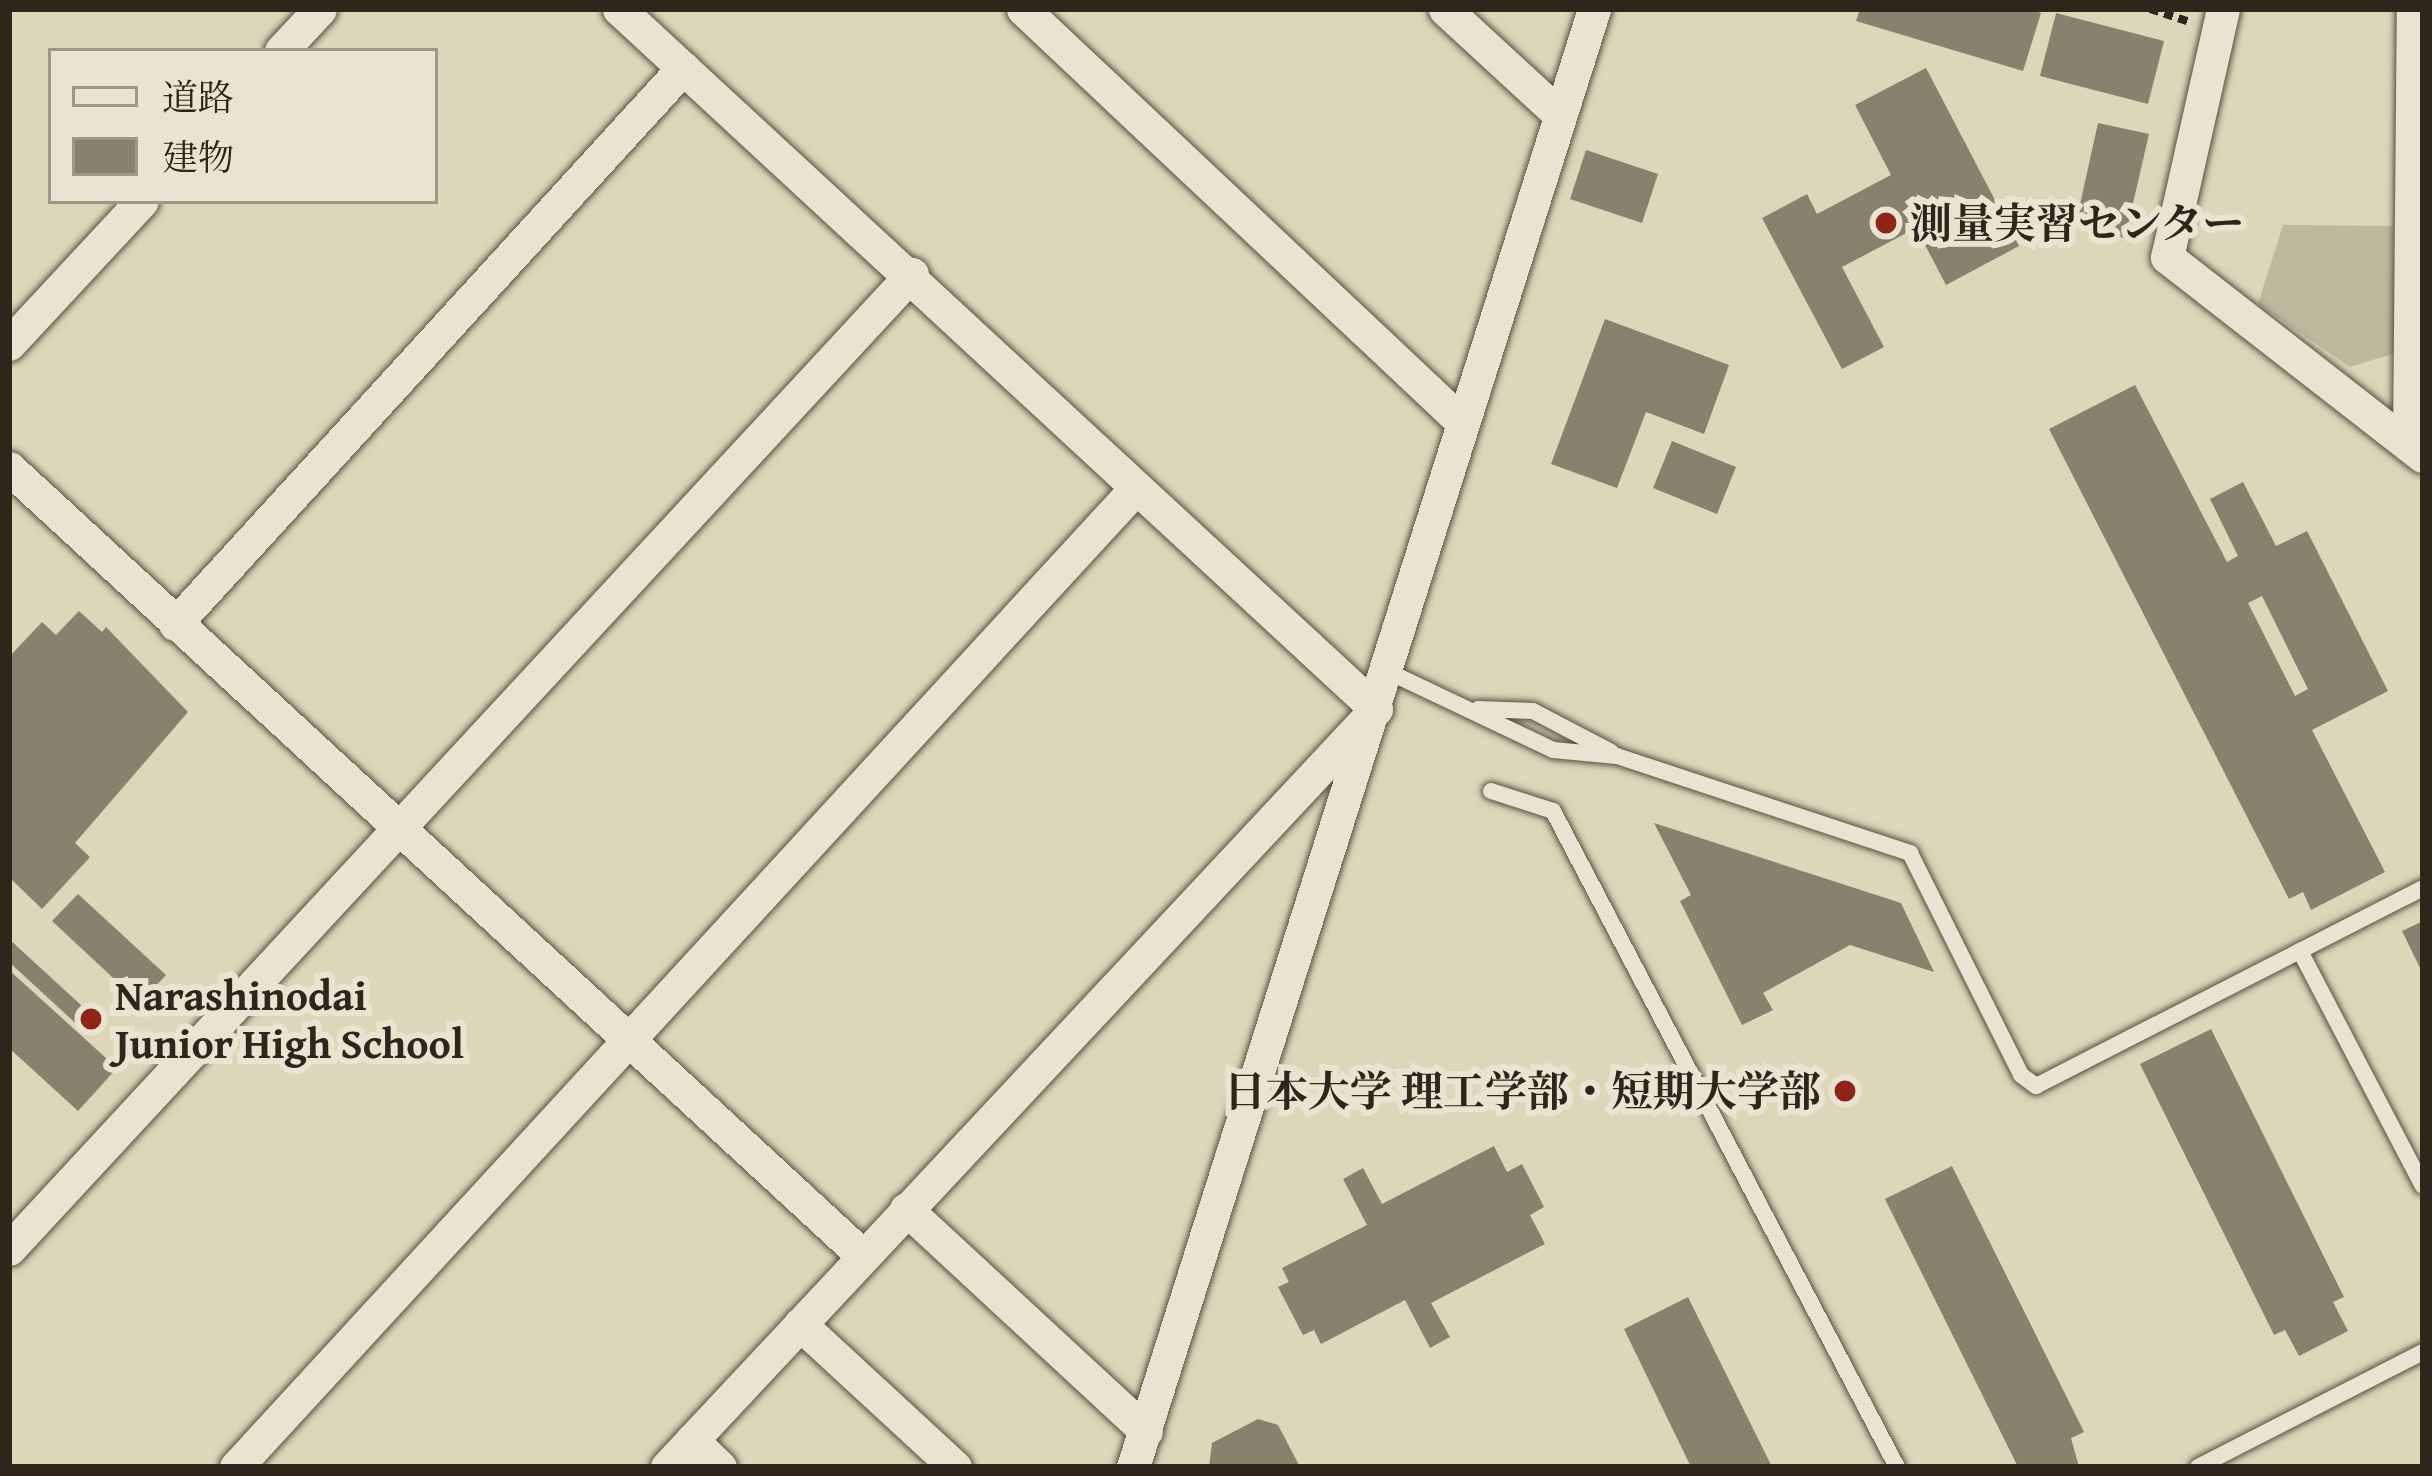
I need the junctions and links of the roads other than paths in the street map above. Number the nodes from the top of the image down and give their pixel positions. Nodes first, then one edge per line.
1 (320, 9) edge
2 (619, 9) edge
3 (1023, 9) edge
4 (1445, 9) edge
5 (1594, 9) edge
6 (2223, 9) edge
7 (2413, 9) edge
8 (284, 48) edge
9 (682, 68) junction
10 (1560, 115) junction
11 (139, 204) edge
12 (912, 274) junction
13 (9, 344) edge
14 (1462, 422) junction
15 (2416, 451) edge
16 (9, 468) edge
17 (1136, 488) junction
18 (175, 624) junction
19 (1387, 671) junction
20 (1376, 709) junction
21 (1478, 709) junction
22 (1617, 756) junction
23 (1491, 791) dead end
24 (399, 825) junction
25 (2423, 888) edge
26 (2300, 951) junction
27 (623, 1043) junction
28 (2423, 1186) edge
29 (906, 1210) junction
30 (9, 1250) edge
31 (863, 1256) junction
32 (800, 1324) junction
33 (2423, 1352) edge
34 (1146, 1431) junction
35 (692, 1440) junction
36 (236, 1467) edge
37 (668, 1467) edge
38 (721, 1467) edge
39 (956, 1467) edge
40 (1133, 1467) edge
41 (1897, 1467) edge
42 (2198, 1467) edge

1 - 8 street
2 - 9 street
3 - 14 street
4 - 10 street
5 - 10 street
6 - 15 street
7 - 15 street
9 - 12 street
9 - 18 street
10 - 14 street
11 - 13 street
12 - 17 street
12 - 24 street
14 - 19 street
16 - 18 street
17 - 20 street
17 - 27 street
18 - 24 street
19 - 20 street
19 - 21 lane
20 - 29 street
20 - 34 street
21 - 22 lane
21 - 22 lane
22 - 26 lane
23 - 41 lane
24 - 27 street
24 - 30 street
25 - 26 lane
26 - 28 lane
27 - 31 street
27 - 36 street
29 - 31 street
29 - 34 street
31 - 32 street
32 - 35 street
32 - 39 street
33 - 42 lane
34 - 40 street
35 - 37 street
35 - 38 street

